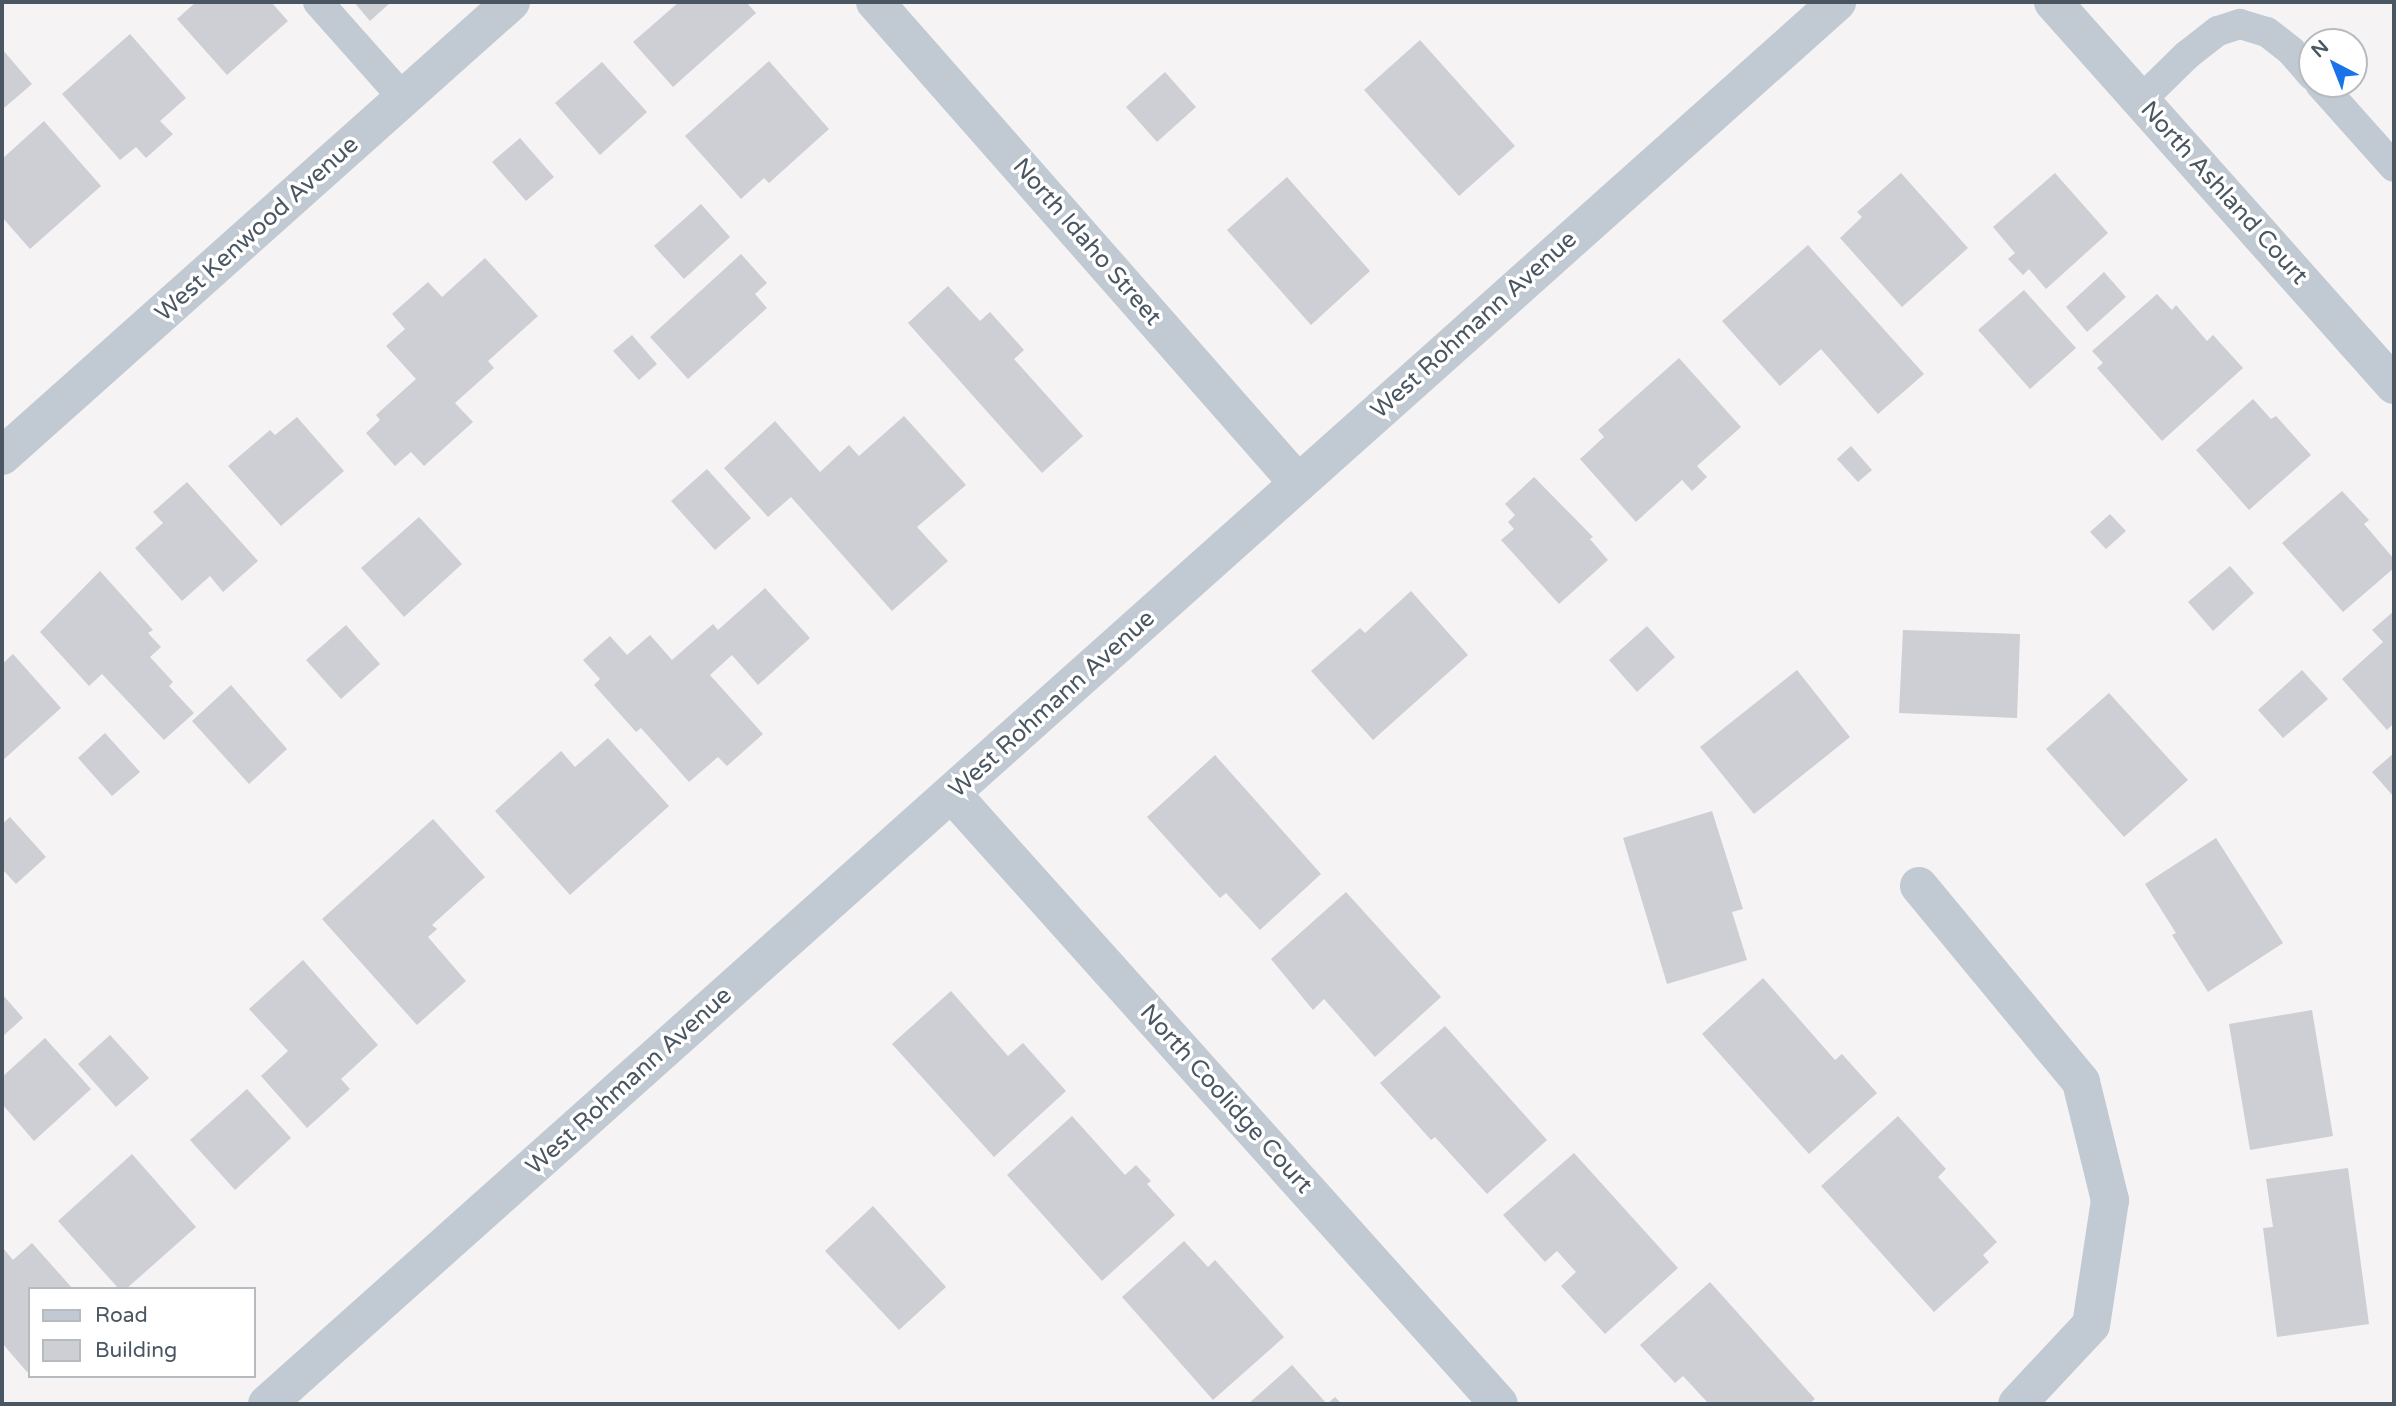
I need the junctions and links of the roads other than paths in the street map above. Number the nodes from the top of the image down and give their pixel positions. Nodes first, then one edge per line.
1 (318, 2) edge
2 (511, 2) edge
3 (875, 2) edge
4 (1837, 2) edge
5 (2053, 2) edge
6 (2298, 59) edge
7 (2332, 98) edge
8 (404, 99) junction
9 (2141, 100) junction
10 (2394, 167) edge
11 (2394, 385) edge
12 (2, 456) edge
13 (1298, 482) junction
14 (952, 794) junction
15 (1919, 886) dead end
16 (267, 1404) edge
17 (1499, 1404) edge
18 (2017, 1404) edge

1 - 8 lane
2 - 8 street, West Kenwood Avenue
3 - 13 street, North Idaho Street
4 - 13 street, West Rohmann Avenue
5 - 9 street, North Ashland Court
6 - 9 lane
7 - 10 lane
8 - 12 street, West Kenwood Avenue
9 - 11 street, North Ashland Court
13 - 14 street, West Rohmann Avenue
14 - 16 street, West Rohmann Avenue
14 - 17 street, North Coolidge Court
15 - 18 street

